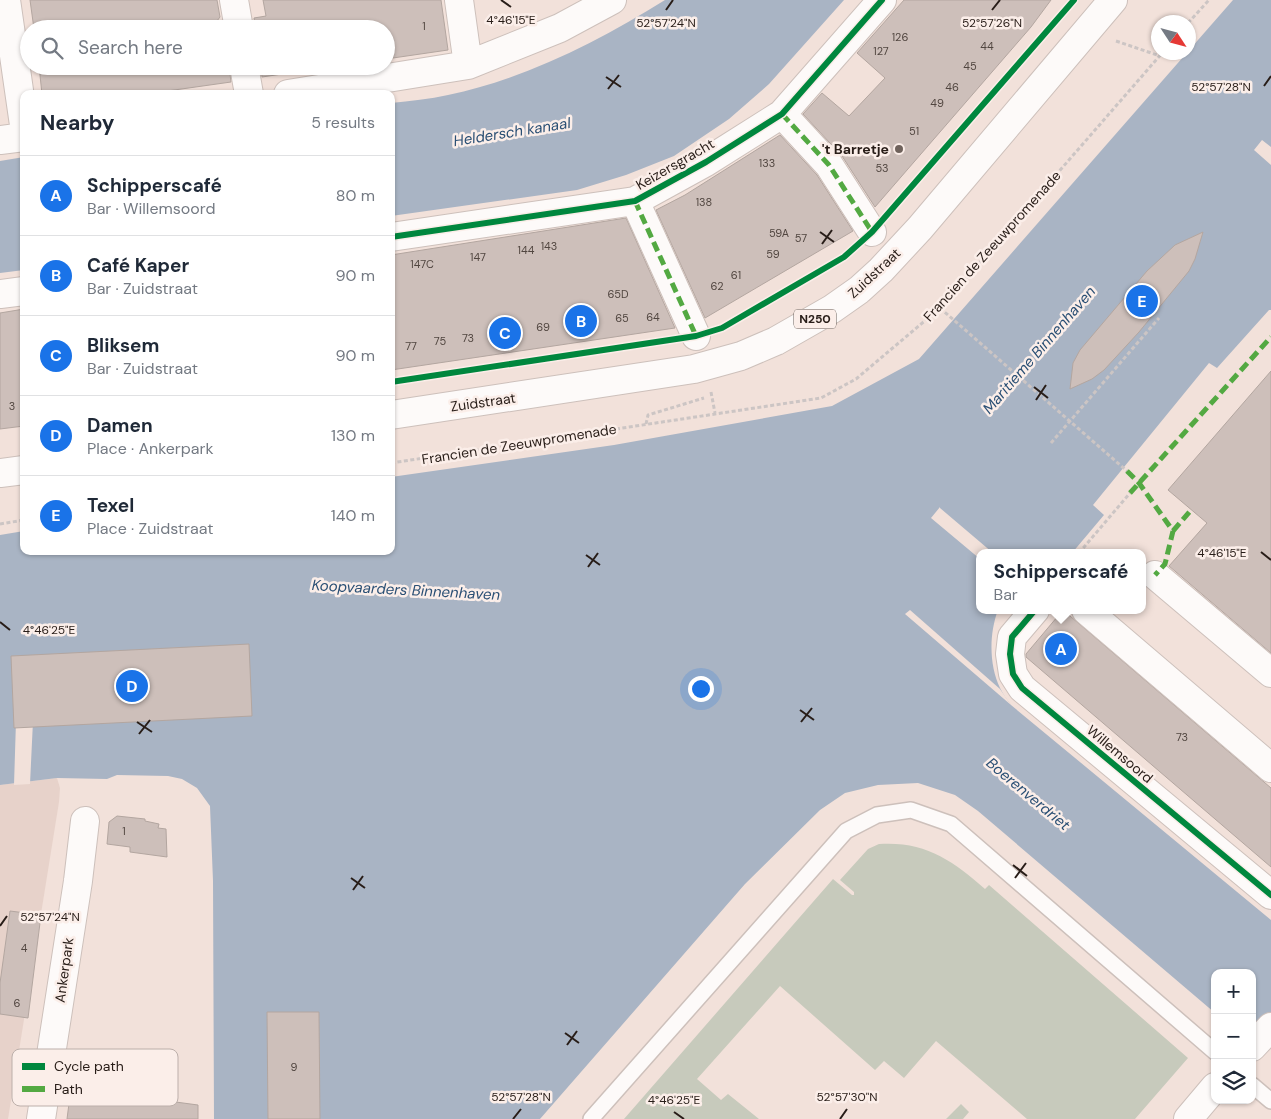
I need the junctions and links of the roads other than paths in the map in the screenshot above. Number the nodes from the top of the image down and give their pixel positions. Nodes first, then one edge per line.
1 (6, 0) edge
2 (234, 0) edge
3 (459, 0) edge
4 (612, 0) edge
5 (882, 0) edge
6 (1113, 0) edge
7 (237, 20) edge
8 (468, 65) junction
9 (246, 75) edge
10 (248, 90) edge
11 (313, 90) edge
12 (20, 97) edge
13 (782, 114) junction
14 (20, 138) edge
15 (0, 140) edge
16 (635, 201) junction
17 (872, 232) dead end
18 (395, 236) edge
19 (20, 292) edge
20 (0, 294) edge
21 (696, 336) dead end
22 (395, 414) edge
23 (20, 470) edge
24 (0, 473) edge
25 (1155, 576) dead end
26 (1032, 614) edge
27 (1091, 614) edge
28 (1271, 673) edge
29 (1271, 768) edge
30 (85, 822) dead end
31 (1271, 895) edge
32 (53, 1049) edge
33 (1211, 1049) edge
34 (1256, 1088) edge
35 (1211, 1092) edge
36 (1271, 1101) edge
37 (44, 1106) edge
38 (42, 1119) edge
39 (591, 1119) edge
40 (1188, 1119) edge

1 - 12 street
2 - 7 street
3 - 8 street
4 - 8 street
5 - 13 street, Keizersgracht
6 - 22 street, Zuidstraat / N250
8 - 11 street
9 - 10 street
13 - 16 street, Keizersgracht
13 - 17 street
14 - 15 street
16 - 18 street, Keizersgracht
16 - 21 street
19 - 20 street
23 - 24 street
25 - 28 street
26 - 31 street, Willemsoord
27 - 29 street
30 - 32 street, Ankerpark
33 - 39 lane
34 - 36 lane
35 - 40 street
37 - 38 street, Ankerpark

